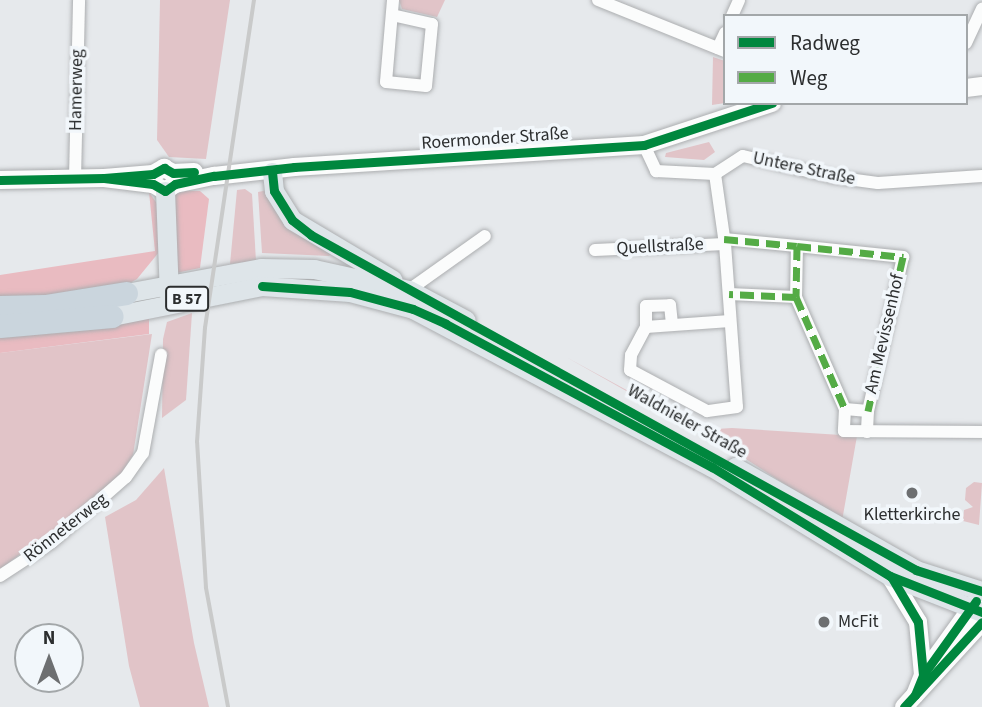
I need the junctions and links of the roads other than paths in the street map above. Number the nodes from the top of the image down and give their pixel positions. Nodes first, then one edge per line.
1 (79, 0) edge
2 (393, 0) edge
3 (598, 0) edge
4 (982, 9) edge
5 (392, 15) junction
6 (968, 39) edge
7 (721, 49) edge
8 (766, 105) edge
9 (643, 145) junction
10 (272, 172) junction
11 (715, 174) junction
12 (982, 176) edge
13 (75, 179) junction
14 (0, 180) edge
15 (164, 181) junction
16 (485, 236) dead end
17 (724, 241) junction
18 (797, 246) junction
19 (596, 250) dead end
20 (167, 254) junction
21 (903, 257) joint
22 (409, 290) junction
23 (126, 293) junction
24 (169, 294) junction
25 (729, 294) junction
26 (796, 297) junction
27 (0, 307) edge
28 (112, 316) joint
29 (730, 321) junction
30 (672, 325) junction
31 (0, 326) edge
32 (646, 327) junction
33 (161, 355) dead end
34 (845, 409) junction
35 (868, 411) junction
36 (867, 432) junction
37 (982, 432) edge
38 (0, 576) edge
39 (890, 576) junction
40 (980, 605) edge
41 (923, 674) junction
42 (909, 701) edge

1 - 13 street, Hamerweg
2 - 5 street
3 - 7 street
4 - 6 street
5 - 5 street
8 - 9 main road, Roermonder Straße
9 - 10 main road, Roermonder Straße
9 - 11 street
10 - 15 main road, Roermonder Straße
10 - 22 main road
11 - 12 street, Untere Straße
11 - 17 street, Quellstraße
13 - 14 main road, Roermonder Straße
13 - 15 main road, Roermonder Straße
15 - 20 main road
16 - 22 street
17 - 18 street, Quellstraße
17 - 19 street, Quellstraße
17 - 25 street, Quellstraße
18 - 21 street, Quellstraße
18 - 26 street
20 - 23 main road
20 - 24 main road
21 - 35 street, Am Mevissenhof
22 - 24 main road, Waldnieler Straße / B 57
22 - 40 main road, Waldnieler Straße
23 - 24 main road, Waldnieler Straße / B 57
23 - 27 highway, Waldnieler Straße / B 57
24 - 28 main road, Waldnieler Straße / B 57
24 - 39 main road, Waldnieler Straße / B 57
25 - 26 street
25 - 29 street, Quellstraße
26 - 34 street, Am Mevissenhof
28 - 31 highway, Waldnieler Straße / B 57
29 - 30 street
29 - 32 street, Quellstraße
30 - 32 street
30 - 32 street, Quellstraße
33 - 38 street, Rönneterweg
34 - 35 street, Am Mevissenhof
34 - 36 street, Am Mevissenhof
35 - 36 street, Am Mevissenhof
36 - 37 street
39 - 40 main road, Waldnieler Straße / B 57
39 - 41 main road
40 - 41 main road
40 - 42 main road
41 - 42 main road

